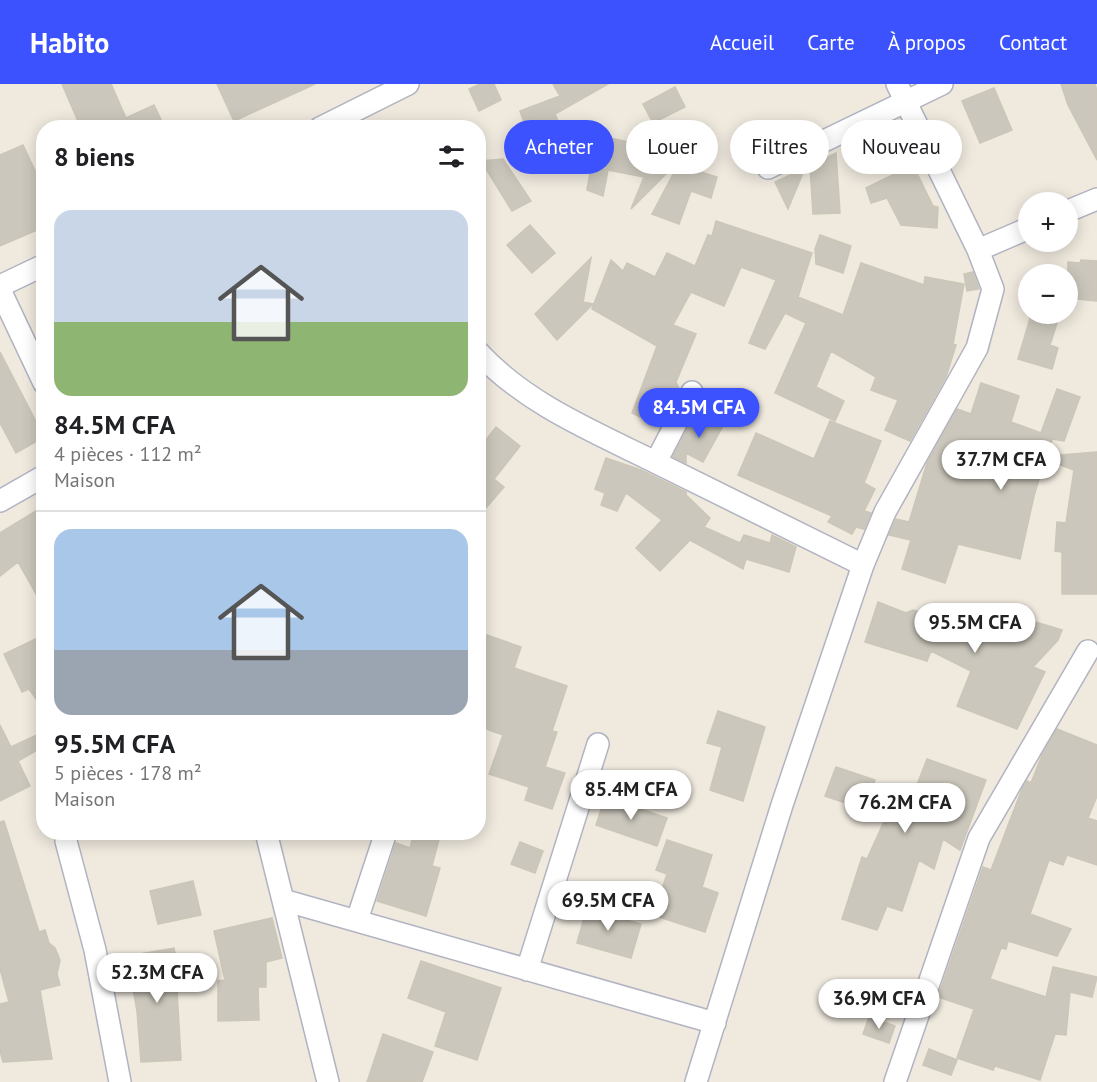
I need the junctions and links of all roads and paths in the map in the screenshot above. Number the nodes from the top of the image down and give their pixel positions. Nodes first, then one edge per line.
1 (408, 84) edge
2 (942, 84) edge
3 (375, 91) edge
4 (901, 92) edge
5 (332, 120) edge
6 (829, 133) edge
7 (1097, 199) edge
8 (1078, 207) edge
9 (1018, 233) edge
10 (978, 250) junction
11 (36, 269) edge
12 (0, 288) edge
13 (486, 360) edge
14 (36, 366) edge
15 (692, 392) dead end
16 (656, 462) junction
17 (36, 481) edge
18 (0, 501) edge
19 (863, 565) junction
20 (1088, 651) dead end
21 (598, 744) dead end
22 (268, 840) edge
23 (383, 840) edge
24 (66, 841) dead end
25 (283, 900) junction
26 (357, 920) junction
27 (527, 970) junction
28 (715, 1023) junction
29 (120, 1082) edge
30 (328, 1082) edge
31 (696, 1082) edge
32 (895, 1082) edge

1 - 3 street
2 - 4 street
3 - 5 street
4 - 6 street
4 - 10 street
7 - 8 street
9 - 10 street
10 - 19 street
11 - 12 street
12 - 14 street
13 - 16 street
15 - 16 street
16 - 19 street
17 - 18 street
19 - 28 street
20 - 32 street
21 - 27 street
22 - 25 street
23 - 26 street
24 - 29 street
25 - 26 street
25 - 30 street
26 - 27 street
27 - 28 street
28 - 31 street

